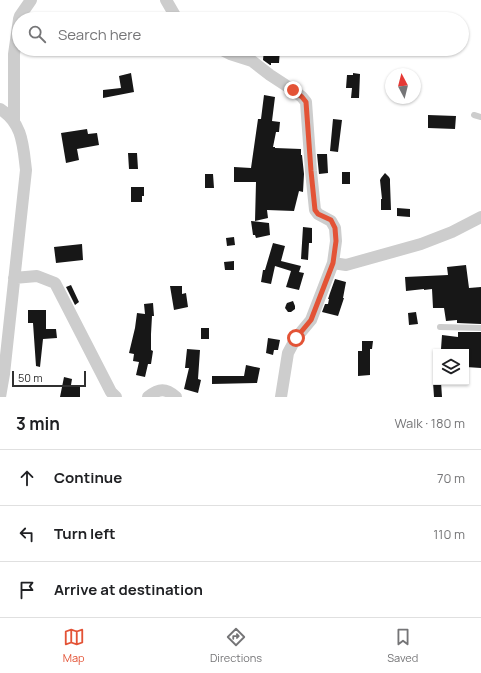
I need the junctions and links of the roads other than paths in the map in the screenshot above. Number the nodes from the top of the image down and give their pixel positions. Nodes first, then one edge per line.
1 (31, 0) edge
2 (166, 0) edge
3 (23, 12) edge
4 (173, 12) edge
5 (14, 56) edge
6 (236, 56) edge
7 (0, 109) edge
8 (474, 115) dead end
9 (481, 117) edge
10 (14, 121) junction
11 (481, 217) edge
12 (333, 263) junction
13 (14, 278) junction
14 (440, 327) dead end
15 (481, 328) edge
16 (0, 397) edge
17 (116, 397) edge
18 (148, 397) edge
19 (176, 397) edge
20 (281, 397) edge

1 - 3 street
2 - 4 street
5 - 10 street
6 - 12 street
7 - 10 street
8 - 9 lane
10 - 13 street
11 - 12 street
12 - 20 street
13 - 16 street
13 - 17 street
14 - 15 lane
18 - 19 street

